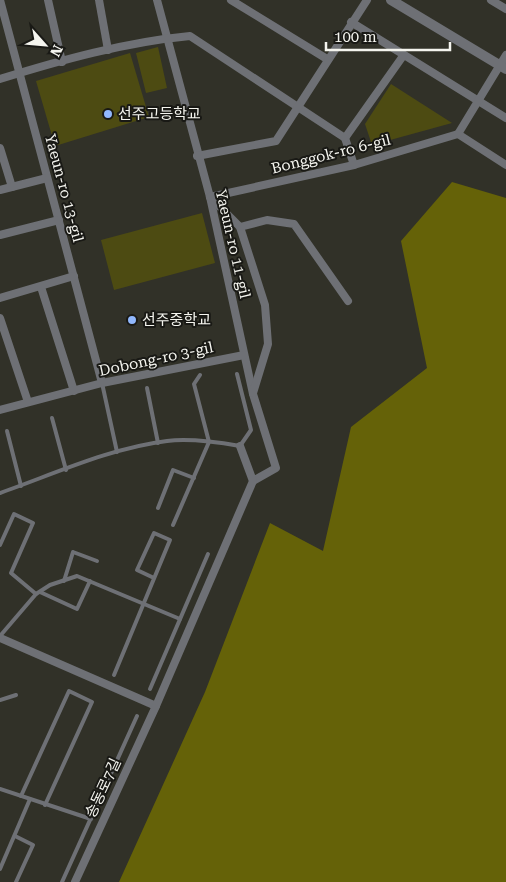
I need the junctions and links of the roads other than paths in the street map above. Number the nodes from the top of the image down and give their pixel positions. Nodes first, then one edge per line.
1 (0, 0) edge
2 (48, 0) edge
3 (99, 0) edge
4 (158, 0) edge
5 (231, 0) edge
6 (367, 0) edge
7 (391, 0) edge
8 (491, 0) edge
9 (506, 9) edge
10 (351, 22) junction
11 (166, 38) junction
12 (108, 50) junction
13 (506, 55) edge
14 (403, 56) junction
15 (327, 59) junction
16 (62, 62) junction
17 (503, 67) edge
18 (20, 73) junction
19 (0, 79) edge
20 (478, 101) junction
21 (297, 108) junction
22 (506, 118) edge
23 (458, 134) junction
24 (345, 138) junction
25 (0, 148) edge
26 (197, 156) junction
27 (354, 165) junction
28 (506, 165) edge
29 (48, 178) junction
30 (12, 187) junction
31 (0, 190) edge
32 (210, 197) junction
33 (59, 220) junction
34 (240, 227) junction
35 (0, 235) edge
36 (74, 276) junction
37 (41, 287) junction
38 (0, 298) edge
39 (348, 301) dead end
40 (0, 318) edge
41 (244, 355) junction
42 (237, 374) dead end
43 (200, 375) dead end
44 (102, 383) junction
45 (147, 388) dead end
46 (74, 391) junction
47 (253, 394) junction
48 (28, 402) junction
49 (0, 410) edge
50 (52, 418) dead end
51 (7, 430) dead end
52 (209, 442) junction
53 (158, 443) junction
54 (240, 446) junction
55 (117, 452) junction
56 (66, 470) junction
57 (194, 478) junction
58 (253, 481) junction
59 (21, 486) junction
60 (0, 493) edge
61 (158, 508) dead end
62 (173, 525) dead end
63 (0, 545) edge
64 (208, 554) dead end
65 (97, 561) dead end
66 (154, 578) junction
67 (64, 580) junction
68 (90, 581) junction
69 (38, 593) junction
70 (143, 603) junction
71 (180, 619) junction
72 (0, 637) edge
73 (114, 675) dead end
74 (150, 689) dead end
75 (16, 695) dead end
76 (0, 700) edge
77 (156, 706) junction
78 (137, 716) dead end
79 (0, 789) edge
80 (21, 796) junction
81 (30, 800) junction
82 (45, 805) junction
83 (91, 820) junction
84 (15, 836) junction
85 (0, 869) edge
86 (16, 882) edge
87 (62, 882) edge
88 (75, 882) edge

1 - 18 street, Yaeun-ro 13-gil
2 - 16 street
3 - 12 street
4 - 11 street, Yaeun-ro 11-gil
5 - 15 street
6 - 10 street
7 - 17 street
8 - 9 street
10 - 14 street
10 - 15 street
11 - 12 street
11 - 21 street
11 - 26 street, Yaeun-ro 11-gil
12 - 16 street
13 - 17 street
14 - 20 street
14 - 24 street
15 - 21 street
16 - 18 street
17 - 20 street
18 - 19 street
18 - 29 street, Yaeun-ro 13-gil
20 - 22 street
20 - 23 street
21 - 24 street
21 - 26 street
23 - 27 street, Bonggok-ro 6-gil
23 - 28 street
24 - 27 street
25 - 30 street
26 - 32 street, Yaeun-ro 11-gil
27 - 32 street, Bonggok-ro 6-gil
29 - 30 street
29 - 33 street, Yaeun-ro 13-gil
30 - 31 street
32 - 34 street
32 - 41 street, Yaeun-ro 11-gil
33 - 35 street
33 - 36 street, Yaeun-ro 13-gil
34 - 39 street
34 - 47 street
36 - 37 street
36 - 44 street, Yaeun-ro 13-gil
37 - 38 street
37 - 46 street
40 - 48 street
41 - 44 street, Dobong-ro 3-gil
41 - 47 street, Yaeun-ro 11-gil
42 - 54 lane
43 - 52 lane
44 - 46 street, Dobong-ro 3-gil
44 - 55 lane
45 - 53 lane
46 - 48 street, Dobong-ro 3-gil
47 - 58 street, Yaeun-ro 11-gil
48 - 49 street, Dobong-ro 3-gil
50 - 56 lane
51 - 59 lane
52 - 53 lane
52 - 54 lane
52 - 57 lane
53 - 55 lane
54 - 58 street
55 - 56 lane
56 - 59 lane
57 - 61 lane
57 - 62 lane
58 - 77 street, 송동로7길
59 - 60 lane
63 - 69 lane
64 - 71 lane
65 - 67 lane
66 - 66 lane
66 - 70 lane
67 - 68 lane
67 - 69 lane
68 - 69 lane
68 - 70 lane
69 - 72 lane
70 - 71 lane
70 - 73 lane
71 - 74 lane
72 - 77 street
75 - 76 lane
77 - 88 street, 송동로7길
78 - 83 lane
79 - 80 lane
80 - 81 lane
80 - 82 lane
81 - 82 lane
81 - 84 lane
82 - 83 lane
83 - 87 lane
84 - 85 lane
84 - 86 lane

